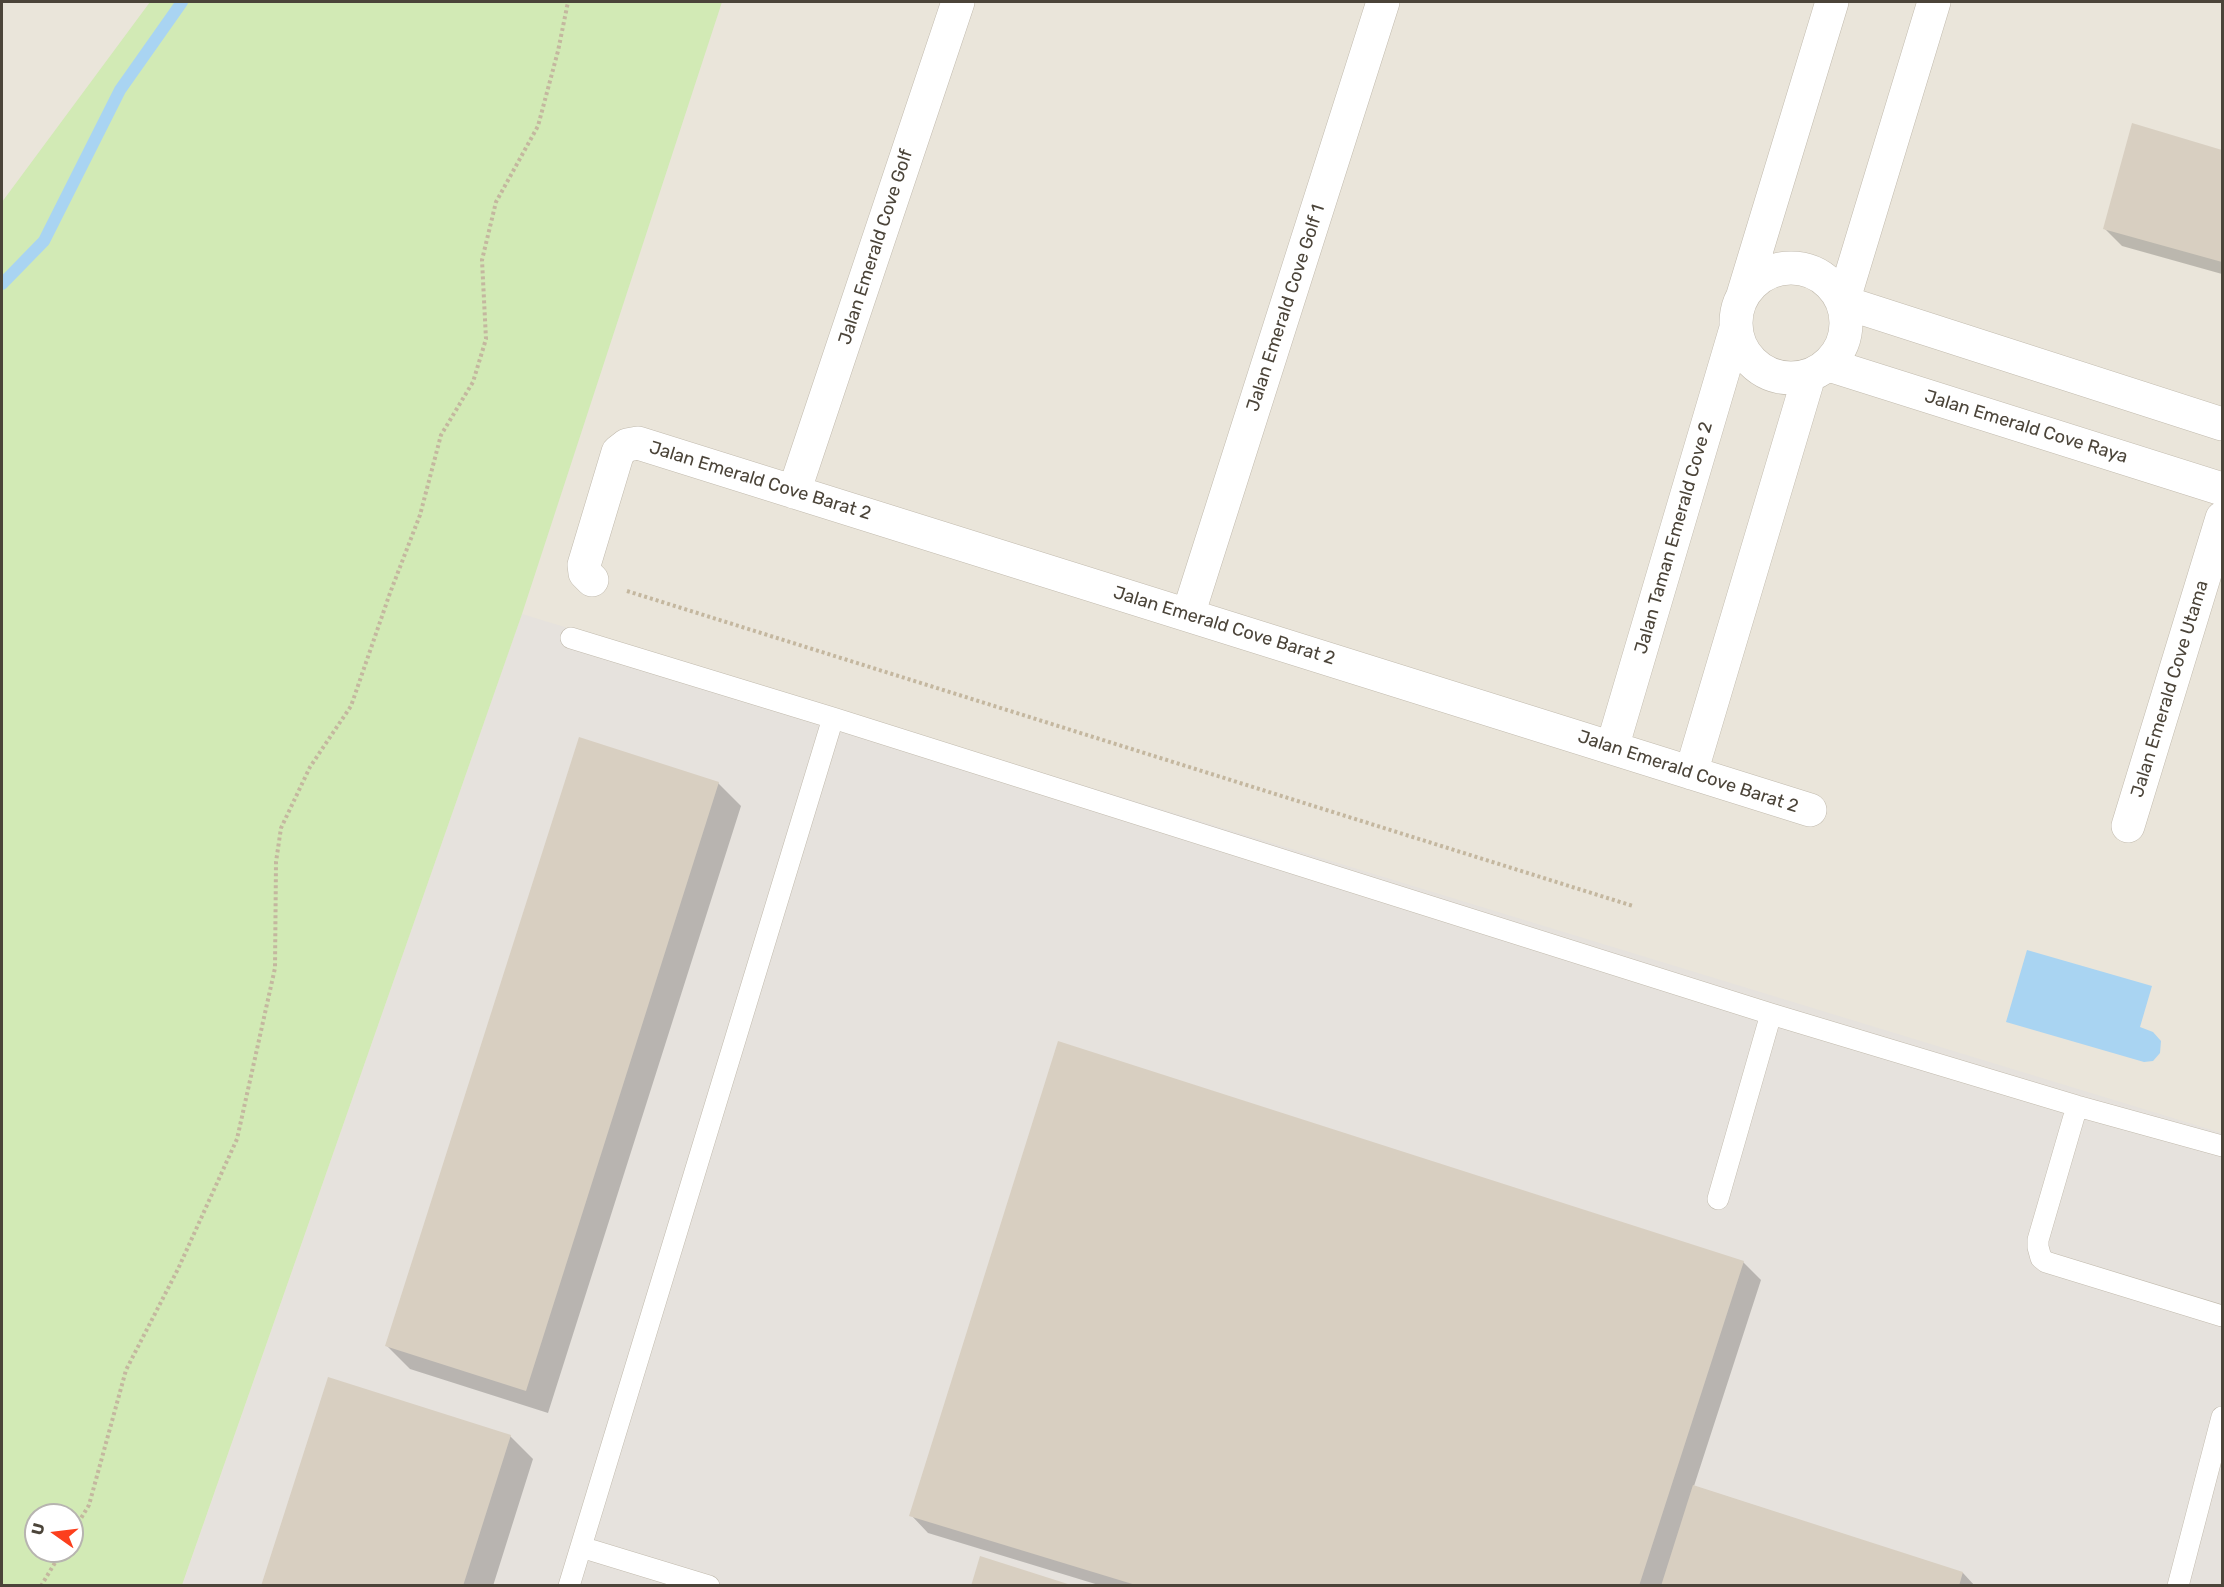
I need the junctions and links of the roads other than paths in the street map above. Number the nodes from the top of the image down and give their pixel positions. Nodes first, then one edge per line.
1 (958, 2) edge
2 (1383, 2) edge
3 (1832, 2) edge
4 (1934, 2) edge
5 (1843, 302) junction
6 (1739, 312) junction
7 (1819, 371) junction
8 (2223, 424) edge
9 (2223, 489) edge
10 (794, 492) junction
11 (2223, 518) edge
12 (592, 580) road end
13 (1188, 615) junction
14 (571, 638) dead end
15 (833, 718) junction
16 (1611, 748) junction
17 (1691, 773) junction
18 (1810, 810) dead end
19 (2128, 826) dead end
20 (1771, 1014) junction
21 (2077, 1107) junction
22 (2223, 1146) edge
23 (1718, 1199) dead end
24 (2223, 1316) edge
25 (2223, 1418) edge
26 (581, 1547) junction
27 (568, 1586) edge
28 (710, 1586) edge
29 (2178, 1586) edge

1 - 10 street, Jalan Emerald Cove Golf
2 - 13 street, Jalan Emerald Cove Golf 1
3 - 6 street, Jalan Taman Emerald Cove 2
4 - 5 street
5 - 6 street, Jalan Taman Emerald Cove 2
5 - 7 street
5 - 8 street
6 - 7 street
6 - 16 street, Jalan Taman Emerald Cove 2
7 - 9 street, Jalan Emerald Cove Raya
7 - 17 street
10 - 12 street, Jalan Emerald Cove Barat 2
10 - 13 street, Jalan Emerald Cove Barat 2
11 - 19 street, Jalan Emerald Cove Utama
13 - 16 street, Jalan Emerald Cove Barat 2
14 - 15 lane
15 - 20 lane
15 - 26 lane
16 - 17 street, Jalan Emerald Cove Barat 2
17 - 18 street, Jalan Emerald Cove Barat 2
20 - 21 lane
20 - 23 lane
21 - 22 lane
21 - 24 lane
25 - 29 lane
26 - 27 lane
26 - 28 lane

